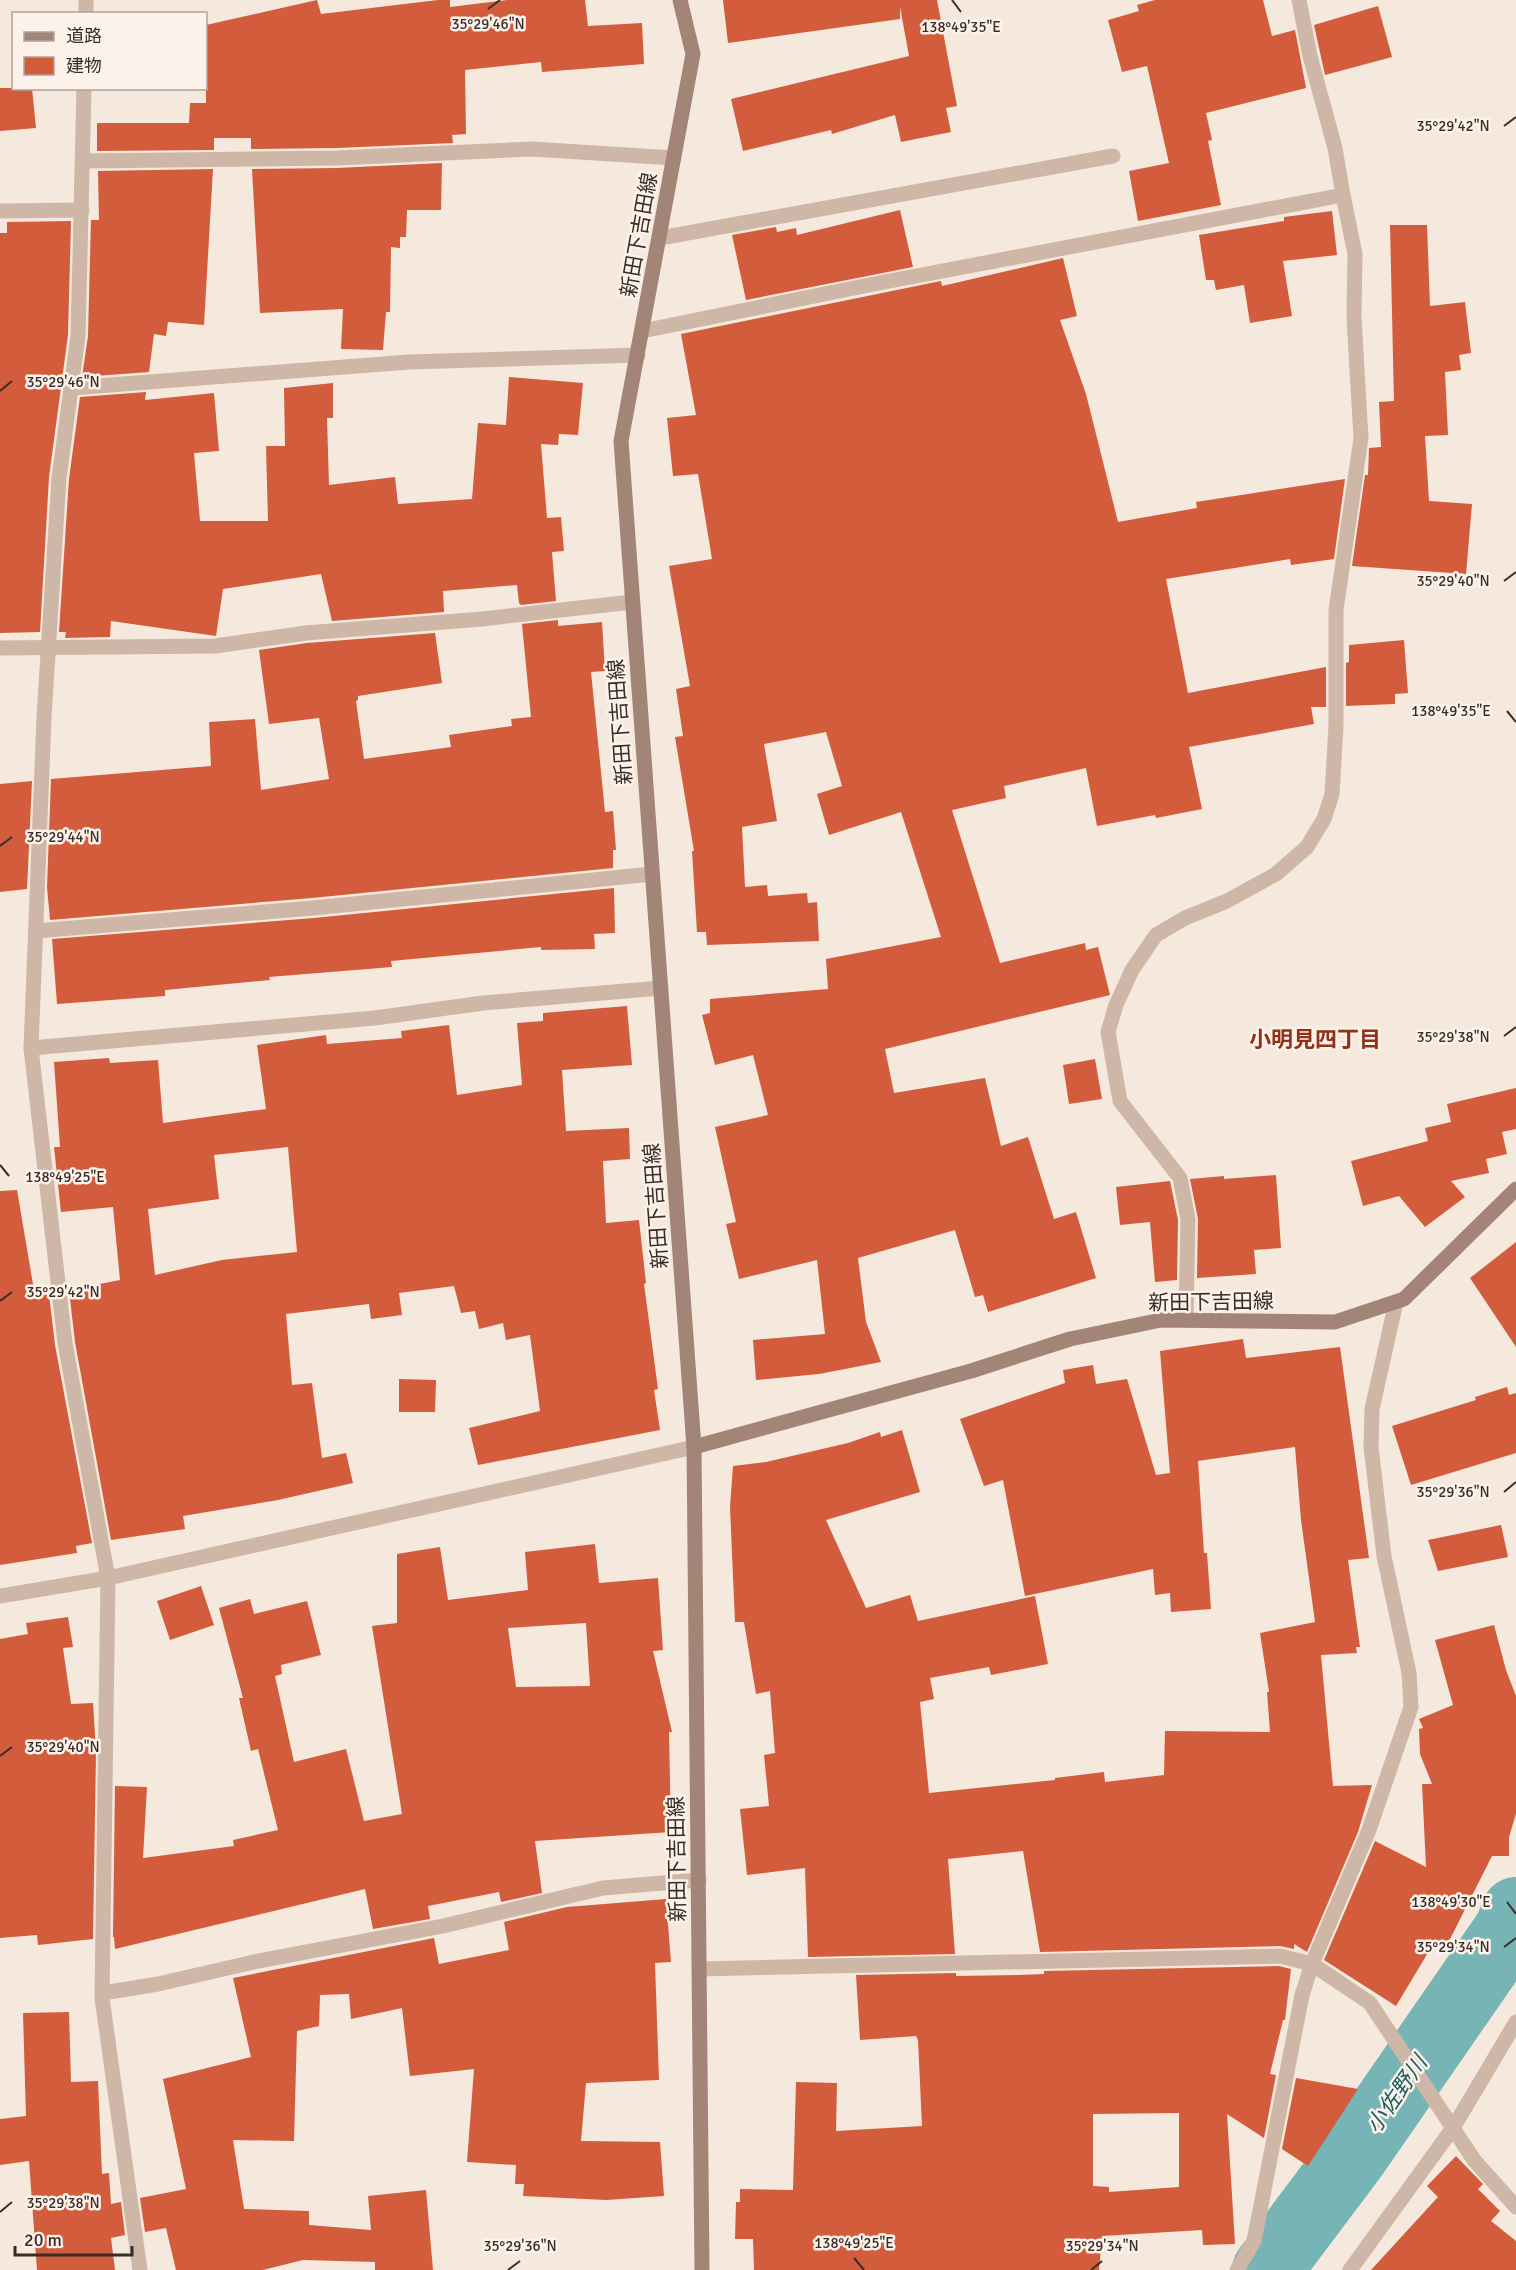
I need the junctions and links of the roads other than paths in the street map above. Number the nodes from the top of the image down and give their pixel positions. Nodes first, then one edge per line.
1 (680, 0) edge
2 (1299, 0) edge
3 (84, 90) edge
4 (1113, 156) dead end
5 (674, 158) junction
6 (83, 162) junction
7 (1342, 195) junction
8 (82, 210) junction
9 (0, 211) edge
10 (660, 238) junction
11 (642, 332) junction
12 (638, 355) junction
13 (71, 388) junction
14 (632, 602) junction
15 (0, 648) edge
16 (50, 648) junction
17 (652, 874) junction
18 (36, 931) junction
19 (661, 988) junction
20 (32, 1048) junction
21 (1516, 1189) edge
22 (1396, 1302) junction
23 (1186, 1320) junction
24 (694, 1447) junction
25 (108, 1578) junction
26 (0, 1596) edge
27 (699, 1880) junction
28 (1312, 1964) junction
29 (699, 1969) junction
30 (103, 1993) junction
31 (1516, 2022) edge
32 (1453, 2128) junction
33 (1516, 2207) edge
34 (140, 2270) edge
35 (702, 2270) edge
36 (1237, 2270) edge
37 (1350, 2270) edge

1 - 5 main road, 新田下吉田線
2 - 7 street
3 - 6 street
4 - 10 street
5 - 6 street
5 - 10 main road, 新田下吉田線
6 - 8 street
7 - 11 street
7 - 23 street
8 - 9 street
8 - 13 street
10 - 11 main road, 新田下吉田線
11 - 12 main road, 新田下吉田線
12 - 13 street
12 - 14 main road, 新田下吉田線
13 - 16 street
14 - 16 street
14 - 17 main road, 新田下吉田線
15 - 16 street
16 - 18 street
17 - 18 street
17 - 19 main road, 新田下吉田線
18 - 20 street
19 - 20 street
19 - 24 main road, 新田下吉田線
20 - 25 street
21 - 22 main road, 新田下吉田線
22 - 23 main road, 新田下吉田線
22 - 28 street
23 - 24 main road, 新田下吉田線
24 - 25 street
24 - 27 main road, 新田下吉田線
25 - 26 street
25 - 30 street
27 - 29 main road, 新田下吉田線
27 - 30 street
28 - 29 street
28 - 32 street
28 - 36 street
29 - 35 main road, 新田下吉田線
30 - 34 street
31 - 32 street
32 - 33 street
32 - 37 street

